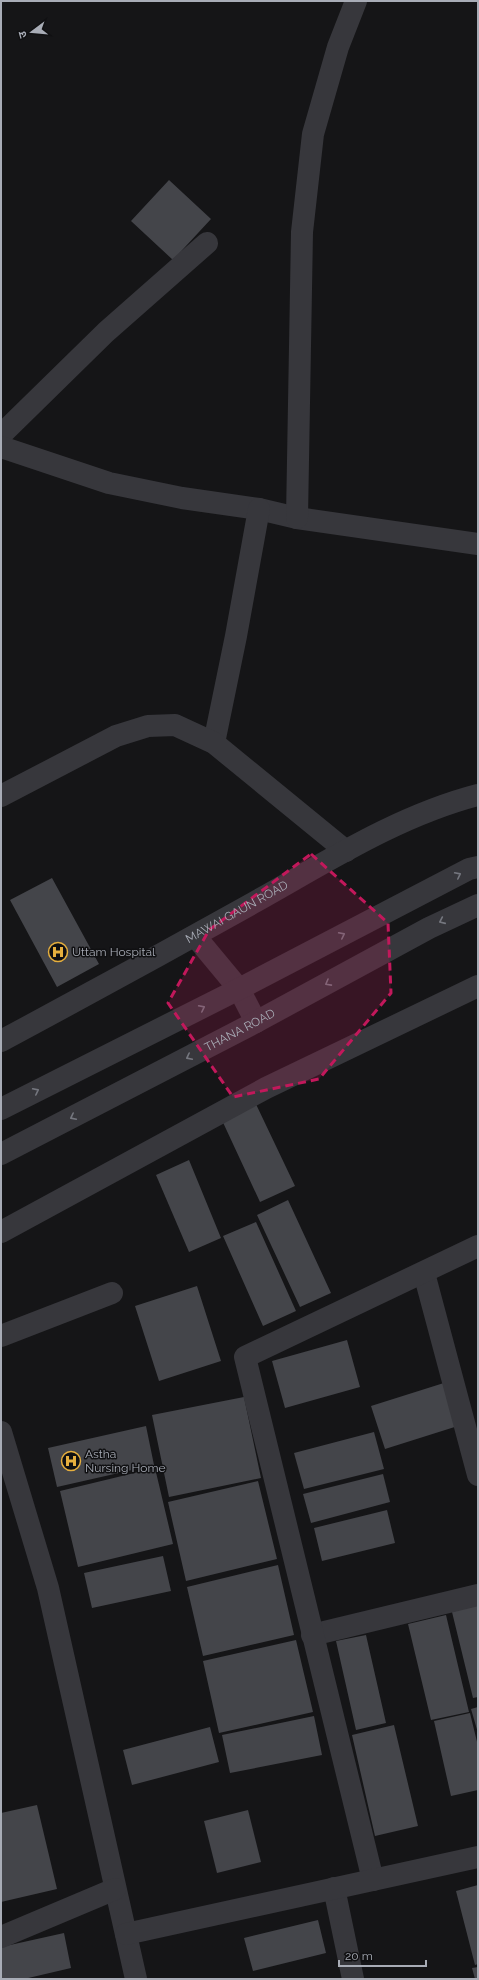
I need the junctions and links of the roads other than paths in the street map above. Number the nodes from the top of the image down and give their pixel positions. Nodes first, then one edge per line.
1 (356, 1) edge
2 (207, 243) dead end
3 (1, 435) edge
4 (1, 447) edge
5 (260, 509) junction
6 (297, 518) junction
7 (478, 544) edge
8 (214, 743) junction
9 (478, 795) edge
10 (1, 796) edge
11 (346, 851) junction
12 (478, 867) edge
13 (478, 905) edge
14 (195, 936) junction
15 (478, 986) edge
16 (239, 989) junction
17 (256, 1022) junction
18 (1, 1041) edge
19 (1, 1109) edge
20 (1, 1154) edge
21 (1, 1232) edge
22 (478, 1246) edge
23 (424, 1273) junction
24 (112, 1293) dead end
25 (1, 1336) edge
26 (3, 1445) edge
27 (478, 1475) edge
28 (478, 1595) edge
29 (312, 1635) junction
30 (478, 1857) edge
31 (373, 1880) junction
32 (334, 1888) junction
33 (115, 1889) junction
34 (126, 1934) junction
35 (1, 1937) edge
36 (136, 1979) edge
37 (353, 1979) edge

1 - 6 street
2 - 3 street
4 - 5 street
5 - 6 street
5 - 8 street
6 - 7 street
8 - 10 street
8 - 11 street
9 - 11 street, MAWAI GAUN ROAD
11 - 14 street, MAWAI GAUN ROAD
16 -> 12 street
13 -> 17 street, THANA ROAD
14 - 16 street
14 - 18 street, MAWAI GAUN ROAD
15 - 21 street
16 - 17 street
19 -> 16 street
17 -> 20 street, THANA ROAD
22 - 23 street
23 - 27 street
23 - 29 street
24 - 25 street
26 - 33 street
28 - 29 street
29 - 31 street
30 - 31 street
31 - 32 street
32 - 34 street
32 - 37 street
33 - 34 street
33 - 35 street
34 - 36 street

